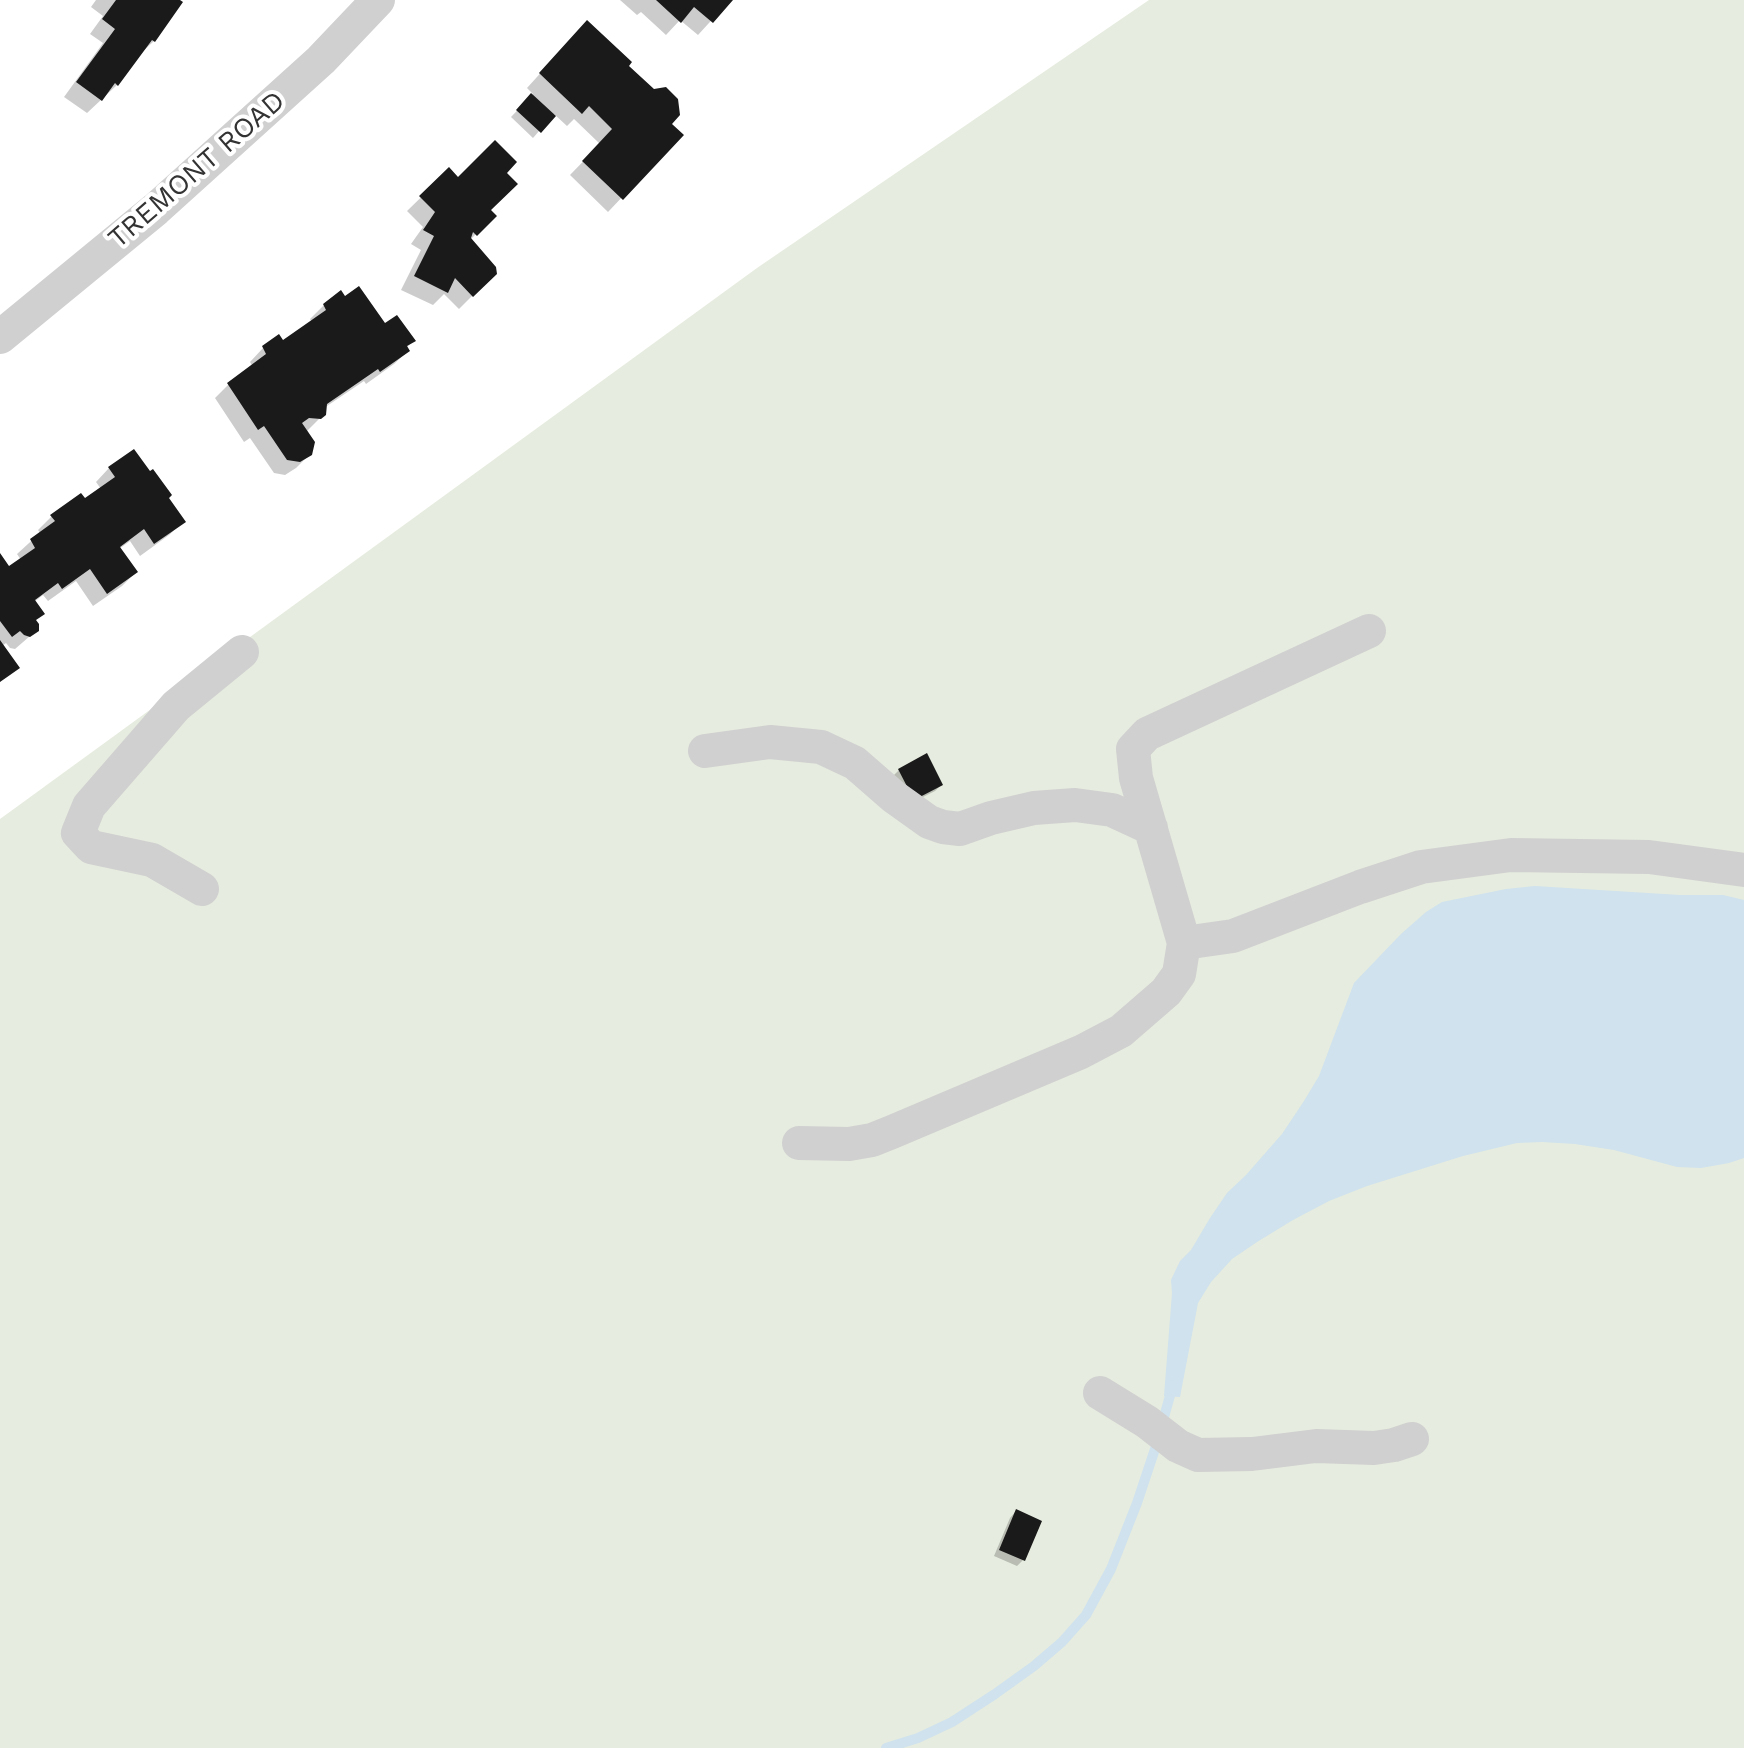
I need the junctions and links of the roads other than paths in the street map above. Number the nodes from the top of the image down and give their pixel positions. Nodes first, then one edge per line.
1 (378, 0) edge
2 (2, 333) edge
3 (1369, 631) dead end
4 (242, 652) dead end
5 (705, 751) dead end
6 (1151, 828) junction
7 (1744, 870) edge
8 (202, 889) dead end
9 (1184, 943) junction
10 (799, 1143) dead end
11 (1100, 1393) dead end
12 (1412, 1439) dead end

1 - 2 street, TREMONT ROAD
3 - 6 street
4 - 8 street
5 - 6 street
6 - 9 street
7 - 9 street
9 - 10 street
11 - 12 street

